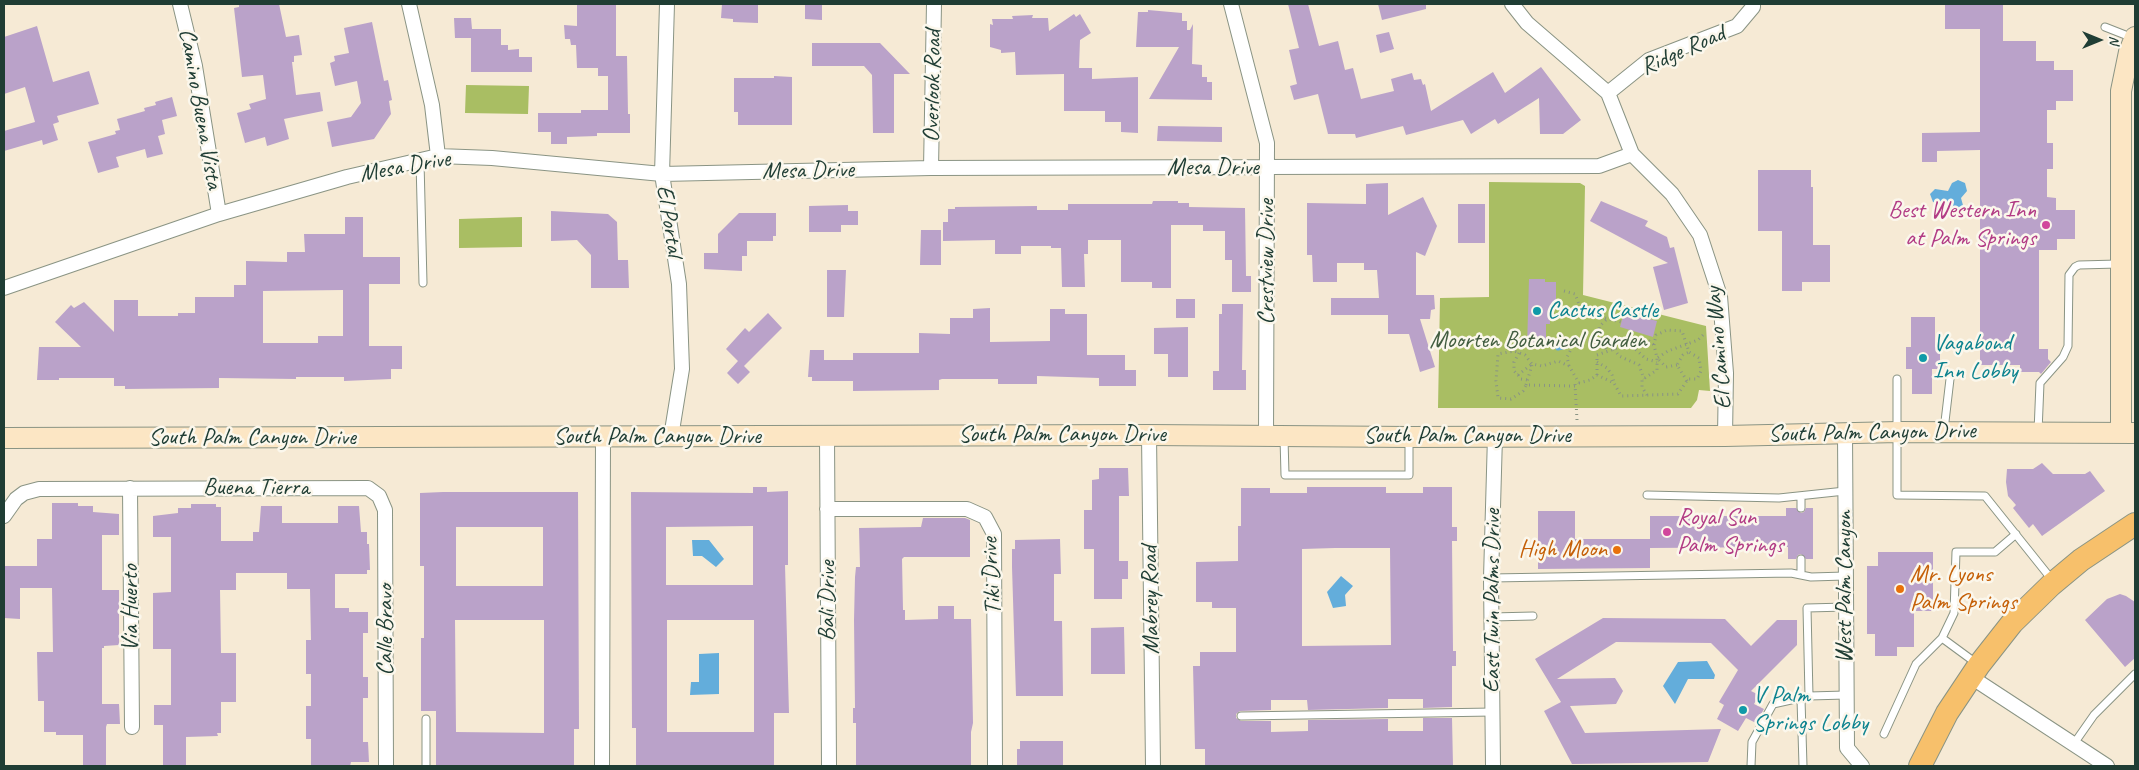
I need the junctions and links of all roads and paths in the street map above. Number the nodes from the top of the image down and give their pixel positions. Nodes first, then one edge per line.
1 (180, 4) edge
2 (409, 4) edge
3 (667, 4) edge
4 (934, 4) edge
5 (1231, 4) edge
6 (1512, 4) edge
7 (1753, 4) edge
8 (2105, 27) dead end
9 (2135, 38) edge
10 (1608, 92) junction
11 (1632, 154) junction
12 (438, 156) junction
13 (420, 161) junction
14 (931, 168) junction
15 (1267, 168) junction
16 (662, 174) junction
17 (219, 214) junction
18 (2121, 264) junction
19 (423, 283) dead end
20 (4, 288) edge
21 (1564, 291) dead end
22 (1608, 319) junction
23 (1621, 322) dead end
24 (1703, 335) dead end
25 (1601, 338) junction
26 (1654, 345) junction
27 (1686, 345) junction
28 (1632, 346) junction
29 (1614, 349) junction
30 (1607, 352) junction
31 (1689, 352) junction
32 (1519, 353) junction
33 (1641, 355) junction
34 (1657, 360) junction
35 (1597, 362) junction
36 (1634, 362) junction
37 (1532, 364) junction
38 (1677, 365) junction
39 (1569, 366) junction
40 (1518, 375) junction
41 (1596, 375) junction
42 (1644, 379) junction
43 (1897, 379) dead end
44 (1950, 379) dead end
45 (1528, 380) junction
46 (1687, 381) junction
47 (1614, 383) junction
48 (1577, 384) junction
49 (1526, 385) junction
50 (1647, 395) junction
51 (1898, 432) junction
52 (1944, 432) junction
53 (2038, 432) junction
54 (1845, 433) junction
55 (1149, 434) junction
56 (2130, 435) edge
57 (827, 436) junction
58 (1275, 436) junction
59 (1495, 436) junction
60 (1577, 436) junction
61 (1725, 436) junction
62 (603, 437) junction
63 (671, 437) junction
64 (1409, 437) junction
65 (4, 438) edge
66 (130, 488) junction
67 (1845, 491) junction
68 (1647, 495) dead end
69 (379, 496) joint
70 (1801, 496) junction
71 (1801, 508) dead end
72 (827, 509) junction
73 (4, 516) edge
74 (2135, 524) edge
75 (2016, 534) junction
76 (1800, 559) dead end
77 (1800, 574) junction
78 (1845, 576) junction
79 (1491, 578) junction
80 (2055, 583) junction
81 (1846, 606) junction
82 (1533, 616) dead end
83 (1492, 617) junction
84 (1942, 638) junction
85 (1975, 671) junction
86 (2135, 674) edge
87 (1846, 695) junction
88 (1805, 697) junction
89 (1493, 712) junction
90 (1242, 716) dead end
91 (426, 720) dead end
92 (132, 727) dead end
93 (1884, 734) dead end
94 (2073, 745) junction
95 (386, 766) edge
96 (426, 766) edge
97 (602, 766) edge
98 (829, 766) edge
99 (995, 766) edge
100 (1153, 766) edge
101 (1493, 766) edge
102 (1751, 766) edge
103 (1803, 766) edge
104 (1862, 766) edge
105 (1920, 766) edge
106 (2107, 766) edge

1 - 17 street, Camino Buena Vista
2 - 12 street
3 - 16 street, El Portal
4 - 14 street, Overlook Road
5 - 15 street, Crestview Drive
6 - 10 street, El Camino Way
7 - 10 street, Ridge Road
8 - 9 lane
9 - 18 street
10 - 11 street, El Camino Way
11 - 15 street, Mesa Drive
11 - 61 street, El Camino Way
12 - 13 street, Mesa Drive
12 - 16 street, Mesa Drive
13 - 17 street, Mesa Drive
13 - 19 lane
14 - 15 street, Mesa Drive
14 - 16 street, Mesa Drive
15 - 58 street, Crestview Drive
16 - 63 street, El Portal
17 - 20 street, Mesa Drive
18 - 53 lane
18 - 56 street
21 - 22 path
22 - 23 path
22 - 25 path
24 - 27 path
25 - 30 path
25 - 39 path
26 - 27 path
26 - 28 path
26 - 34 path
27 - 31 path
27 - 34 path
28 - 29 path
28 - 33 path
29 - 30 path
29 - 36 path
30 - 35 path
31 - 38 path
31 - 46 path
32 - 37 path
32 - 40 path
32 - 49 path
33 - 34 path
33 - 36 path
34 - 38 path
34 - 42 path
35 - 41 path
35 - 47 path
36 - 42 path
37 - 39 path
37 - 40 path
37 - 45 path
38 - 46 path
39 - 48 path
40 - 45 path
41 - 47 path
41 - 48 path
42 - 50 path
43 - 51 lane
44 - 52 lane
45 - 49 path
46 - 50 path
47 - 50 path
48 - 49 path
48 - 60 path
51 - 52 street, South Palm Canyon Drive
51 - 54 street, South Palm Canyon Drive
51 - 75 lane
52 - 53 street, South Palm Canyon Drive
53 - 56 street, South Palm Canyon Drive
54 - 61 street, South Palm Canyon Drive
54 - 67 street, West Palm Canyon
55 - 57 street, South Palm Canyon Drive
55 - 58 street, South Palm Canyon Drive
55 - 100 street, Mabrey Road
57 - 63 street, South Palm Canyon Drive
57 - 72 street, Bali Drive
58 - 64 street, South Palm Canyon Drive
58 - 64 lane
59 - 60 street, South Palm Canyon Drive
59 - 64 street, South Palm Canyon Drive
59 - 79 street, East Twin Palms Drive
60 - 61 street, South Palm Canyon Drive
62 - 63 street, South Palm Canyon Drive
62 - 65 street, South Palm Canyon Drive
62 - 97 street
66 - 69 street, Buena Tierra
66 - 73 street, Buena Tierra
66 - 92 street, Via Huerto
67 - 70 lane
67 - 78 street, West Palm Canyon
68 - 70 lane
69 - 95 street, Calle Bravo
70 - 71 lane
72 - 98 street, Bali Drive
72 - 99 street, Tiki Drive
74 - 80 main road
75 - 80 lane
75 - 84 lane
76 - 77 lane
77 - 78 lane
77 - 79 lane
78 - 81 street, West Palm Canyon
79 - 83 street, East Twin Palms Drive
80 - 85 main road
81 - 87 street, West Palm Canyon
81 - 88 lane
82 - 83 lane
83 - 89 street, East Twin Palms Drive
84 - 85 lane
84 - 93 lane
85 - 94 street
85 - 105 main road
86 - 94 lane
87 - 88 lane
87 - 104 street, West Palm Canyon
88 - 102 lane
88 - 103 lane
89 - 90 lane
89 - 101 street, East Twin Palms Drive
91 - 96 lane
94 - 106 street

